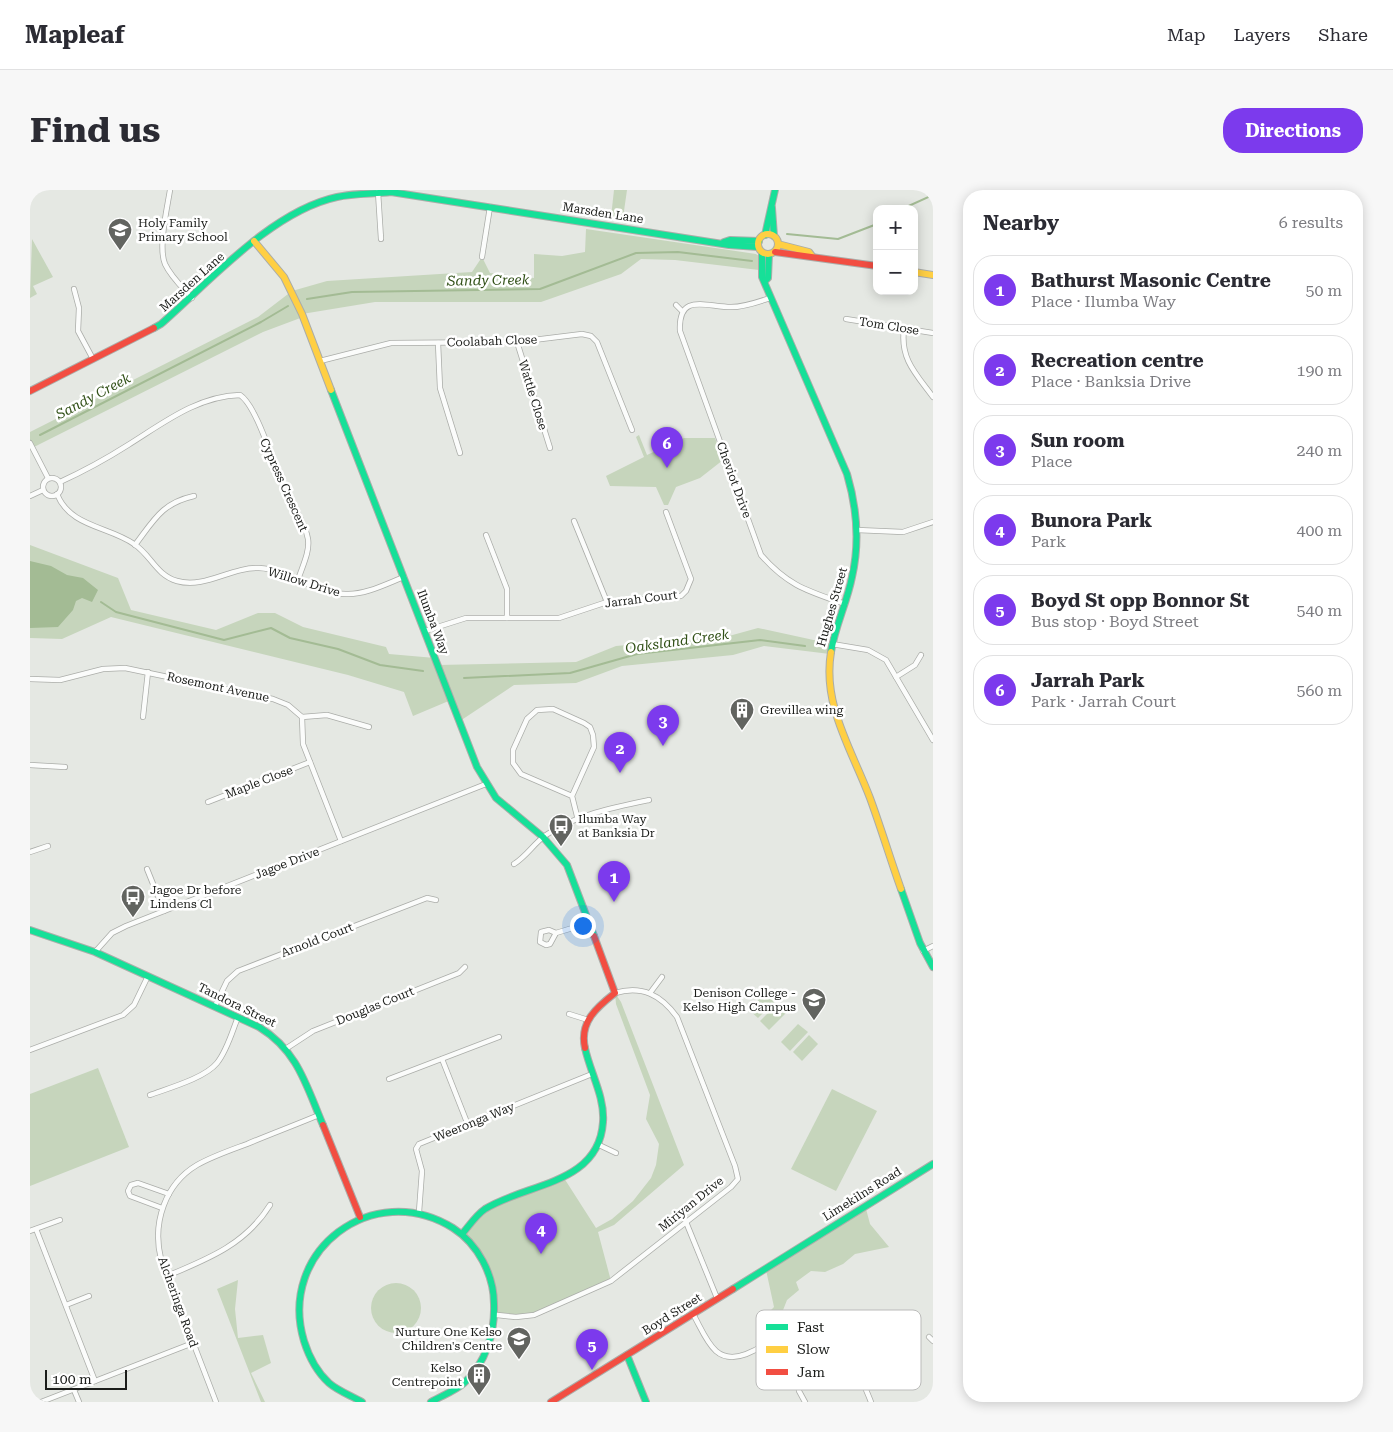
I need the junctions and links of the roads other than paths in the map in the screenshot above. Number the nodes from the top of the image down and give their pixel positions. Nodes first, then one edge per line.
1 (170, 190) edge
2 (775, 190) edge
3 (378, 192) junction
4 (490, 207) junction
5 (772, 208) junction
6 (764, 235) junction
7 (774, 236) junction
8 (381, 239) dead end
9 (254, 241) junction
10 (778, 244) junction
11 (765, 249) junction
12 (812, 256) junction
13 (482, 257) dead end
14 (873, 265) edge
15 (918, 273) edge
16 (933, 275) edge
17 (74, 289) dead end
18 (192, 298) junction
19 (770, 298) junction
20 (676, 305) dead end
21 (682, 311) junction
22 (846, 319) dead end
23 (904, 329) junction
24 (933, 333) edge
25 (517, 342) junction
26 (438, 343) junction
27 (92, 359) junction
28 (320, 362) junction
29 (243, 388) dead end
30 (31, 389) edge
31 (240, 394) junction
32 (933, 397) edge
33 (632, 430) dead end
34 (30, 443) edge
35 (550, 448) dead end
36 (460, 453) dead end
37 (48, 478) junction
38 (60, 482) junction
39 (44, 490) junction
40 (57, 494) junction
41 (30, 496) edge
42 (194, 496) dead end
43 (666, 512) dead end
44 (574, 521) dead end
45 (933, 522) edge
46 (857, 530) junction
47 (486, 535) dead end
48 (135, 545) junction
49 (404, 577) junction
50 (298, 580) junction
51 (607, 602) junction
52 (845, 604) junction
53 (507, 618) junction
54 (425, 631) junction
55 (832, 644) junction
56 (921, 655) dead end
57 (148, 672) junction
58 (896, 676) junction
59 (30, 679) edge
60 (143, 717) dead end
61 (302, 718) junction
62 (369, 727) dead end
63 (933, 740) edge
64 (310, 762) junction
65 (30, 765) edge
66 (65, 767) dead end
67 (486, 784) junction
68 (572, 796) junction
69 (649, 800) dead end
70 (208, 802) dead end
71 (578, 820) junction
72 (543, 837) junction
73 (341, 841) junction
74 (48, 846) dead end
75 (30, 852) edge
76 (514, 864) dead end
77 (147, 869) dead end
78 (436, 900) dead end
79 (164, 911) junction
80 (589, 923) junction
81 (30, 930) edge
82 (556, 933) dead end
83 (933, 946) edge
84 (924, 951) junction
85 (95, 952) junction
86 (465, 967) dead end
87 (933, 967) edge
88 (148, 976) junction
89 (662, 977) dead end
90 (615, 993) junction
91 (650, 993) junction
92 (215, 1006) junction
93 (569, 1014) dead end
94 (238, 1017) junction
95 (585, 1019) junction
96 (499, 1037) dead end
97 (287, 1048) junction
98 (30, 1050) edge
99 (442, 1059) junction
100 (592, 1074) junction
101 (389, 1080) dead end
102 (150, 1095) dead end
103 (319, 1115) junction
104 (468, 1125) junction
105 (598, 1144) junction
106 (616, 1153) dead end
107 (933, 1164) edge
108 (168, 1194) junction
109 (270, 1206) dead end
110 (162, 1208) junction
111 (419, 1212) junction
112 (360, 1217) junction
113 (60, 1220) dead end
114 (686, 1222) junction
115 (36, 1228) junction
116 (30, 1231) edge
117 (462, 1234) junction
118 (804, 1244) joint
119 (168, 1276) junction
120 (89, 1296) dead end
121 (717, 1298) junction
122 (66, 1305) junction
123 (693, 1314) junction
124 (497, 1315) junction
125 (194, 1344) junction
126 (756, 1348) edge
127 (627, 1355) junction
128 (95, 1381) junction
129 (74, 1390) junction
130 (867, 1390) edge
131 (799, 1391) dead end
132 (804, 1401) edge
133 (41, 1402) edge
134 (79, 1402) edge
135 (216, 1402) edge
136 (359, 1402) edge
137 (433, 1402) edge
138 (551, 1402) edge
139 (646, 1402) edge
140 (797, 1402) edge
141 (871, 1402) edge

1 - 18 street
2 - 5 street
3 - 4 street, Marsden Lane
3 - 8 street
3 - 9 street, Marsden Lane
4 - 11 street, Marsden Lane
4 - 13 street
5 - 6 street
5 - 7 street
6 - 7 street
6 - 11 street
7 - 10 street
9 - 18 street, Marsden Lane
9 - 28 street, Ilumba Way
10 - 11 street
10 - 12 street, Marsden Lane
11 - 12 street, Marsden Lane
11 - 19 street, Hughes Street
12 - 14 street, Marsden Lane
15 - 16 street
17 - 27 street
18 - 27 street, Marsden Lane
19 - 21 street
19 - 46 street, Hughes Street
20 - 21 street
21 - 52 street, Cheviot Drive
22 - 23 street, Tom Close
23 - 24 street, Tom Close
23 - 32 street
25 - 26 street, Coolabah Close
25 - 33 street, Coolabah Close
25 - 35 street, Wattle Close
26 - 28 street, Coolabah Close
26 - 36 street
27 - 30 street, Marsden Lane
28 - 49 street, Ilumba Way
29 - 31 street
31 - 38 street
31 - 50 street, Cypress Crescent
34 - 37 street
37 - 38 street
37 - 39 street
38 - 40 street
39 - 40 street
39 - 41 street
40 - 48 street, Willow Drive
42 - 48 street
43 - 51 street, Jarrah Court
44 - 51 street
45 - 46 street
46 - 52 street, Hughes Street
47 - 53 street
48 - 50 street, Willow Drive
49 - 50 street, Willow Drive
49 - 54 street, Ilumba Way
51 - 53 street, Jarrah Court
52 - 55 street, Hughes Street
53 - 54 street, Jarrah Court
54 - 67 street, Ilumba Way
55 - 58 street
55 - 84 street, Hughes Street
56 - 58 street
57 - 59 street, Rosemont Avenue
57 - 60 street
57 - 61 street, Rosemont Avenue
58 - 63 street
61 - 62 street
61 - 64 street
64 - 70 street, Maple Close
64 - 73 street
65 - 66 street
67 - 72 street, Ilumba Way
67 - 73 street, Jagoe Drive
68 - 68 street
68 - 71 street
69 - 71 street
71 - 72 street
72 - 76 street
72 - 80 street, Ilumba Way
73 - 79 street, Jagoe Drive
74 - 75 street
77 - 79 street
78 - 92 street, Arnold Court
79 - 85 street, Jagoe Drive
80 - 82 street
80 - 90 street, Ilumba Way
81 - 85 street, Tandora Street
83 - 84 street
84 - 87 street, Hughes Street
85 - 88 street, Tandora Street
86 - 97 street, Douglas Court
88 - 92 street, Tandora Street
88 - 98 street
89 - 91 street
90 - 91 street
90 - 95 street
91 - 114 street, Miriyan Drive
92 - 94 street, Tandora Street
93 - 95 street
94 - 97 street, Tandora Street
94 - 102 street
95 - 100 street
96 - 99 street
97 - 103 street, Tandora Street
99 - 101 street
99 - 104 street
100 - 104 street, Weeronga Way
100 - 105 street
103 - 108 street, Alcheringa Road
103 - 112 street, Tandora Street
104 - 111 street, Weeronga Way
105 - 106 street
105 - 117 street
107 - 118 street, Limekilns Road
108 - 110 street, Alcheringa Road
108 - 110 street
109 - 119 street
110 - 119 street, Alcheringa Road
111 - 112 street
111 - 117 street
112 - 136 street
113 - 115 street
114 - 121 street
114 - 124 street, Miriyan Drive
115 - 116 street
115 - 122 street
117 - 124 street
118 - 121 street, Boyd Street
119 - 125 street, Alcheringa Road
120 - 122 street
121 - 123 street, Boyd Street
122 - 128 street
123 - 126 street
123 - 127 street, Boyd Street
124 - 137 street
125 - 128 street
125 - 135 street, Alcheringa Road
127 - 138 street, Boyd Street
127 - 139 street
128 - 129 street
129 - 133 street
129 - 134 street
130 - 141 street
131 - 132 street
132 - 140 street

